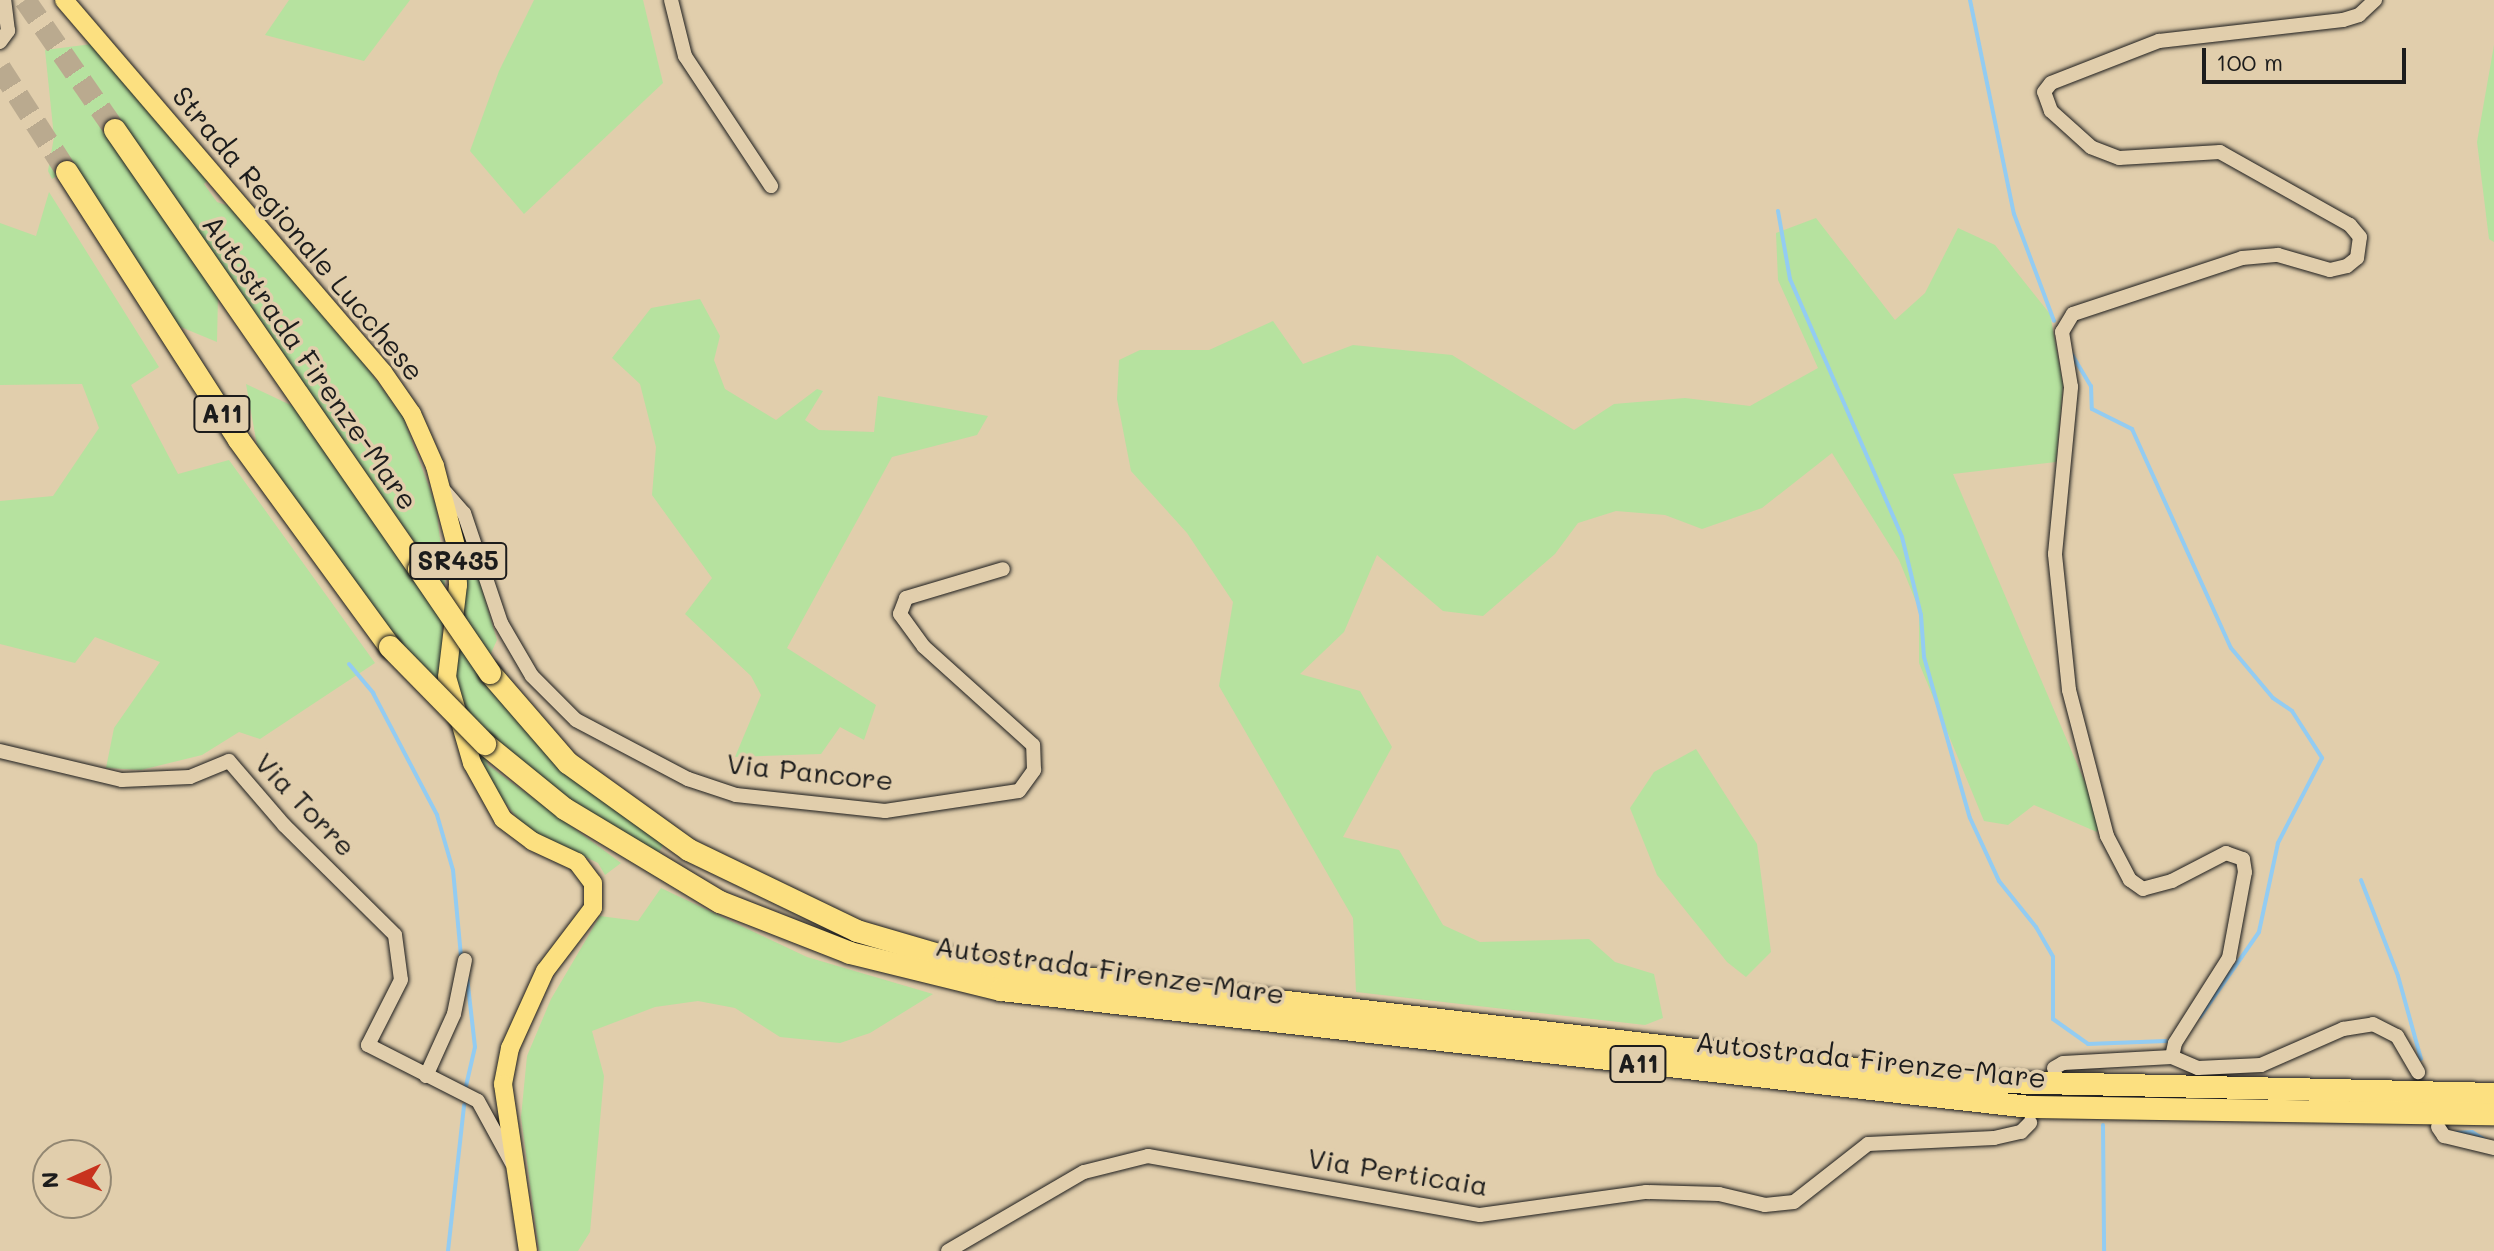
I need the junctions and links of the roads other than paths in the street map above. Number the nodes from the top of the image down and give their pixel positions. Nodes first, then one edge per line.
1 (4, 0) edge
2 (64, 0) edge
3 (671, 0) edge
4 (2375, 0) edge
5 (0, 42) edge
6 (115, 130) tunnel mouth
7 (67, 172) tunnel mouth
8 (771, 186) dead end
9 (441, 486) junction
10 (1003, 569) dead end
11 (0, 751) edge
12 (465, 960) dead end
13 (2172, 1057) junction
14 (2054, 1068) dead end
15 (2418, 1072) dead end
16 (426, 1076) junction
17 (2494, 1094) edge
18 (2494, 1114) edge
19 (2030, 1123) dead end
20 (2438, 1127) dead end
21 (2494, 1148) edge
22 (515, 1169) junction
23 (528, 1251) edge
24 (948, 1251) edge

1 - 5 street
2 - 9 main road, Strada Regionale Lucchese / SR435
3 - 8 street
4 - 13 street
6 - 17 highway, Autostrada Firenze-Mare / A11, bridge
7 - 18 highway, Autostrada Firenze-Mare / A11, bridge
9 - 10 street, Via Pancore
9 - 22 main road, Strada Regionale Lucchese / SR435
11 - 16 street, Via Torre
12 - 16 street
13 - 14 street
13 - 15 street
16 - 22 street
19 - 24 street, Via Perticaia
20 - 21 street
22 - 23 main road, Strada Regionale Lucchese / SR435

